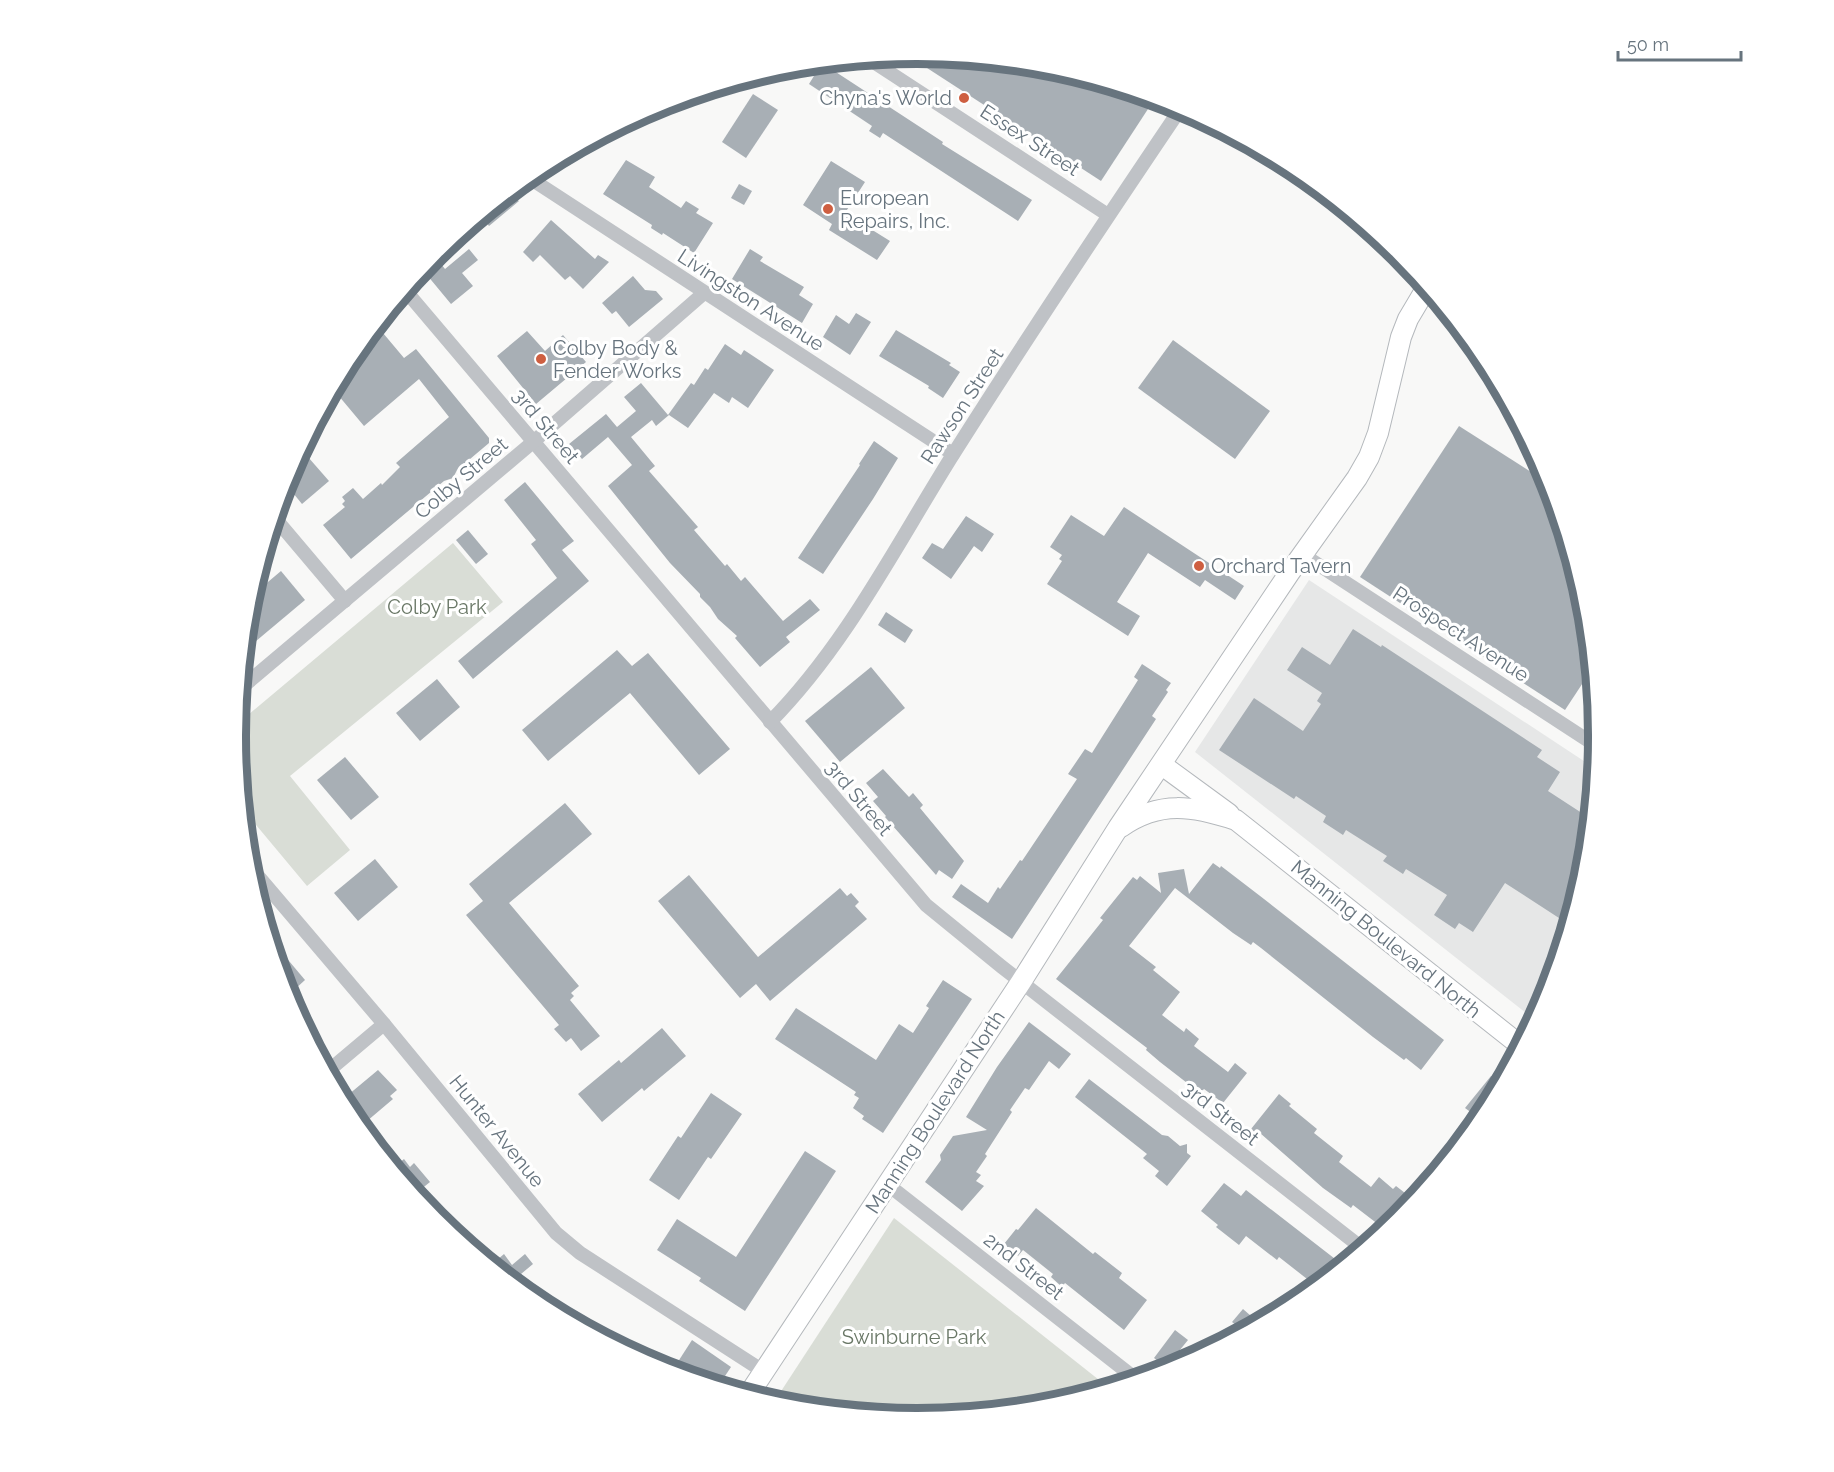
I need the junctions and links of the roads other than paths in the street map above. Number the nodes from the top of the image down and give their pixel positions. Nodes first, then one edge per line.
1 (879, 66) edge
2 (1175, 117) edge
3 (537, 183) edge
4 (1108, 215) junction
5 (704, 293) junction
6 (1423, 294) edge
7 (410, 296) edge
8 (533, 442) junction
9 (953, 454) junction
10 (280, 524) edge
11 (1302, 554) junction
12 (345, 601) junction
13 (248, 681) edge
14 (770, 722) junction
15 (1588, 740) edge
16 (1162, 765) junction
17 (1236, 820) junction
18 (1118, 828) junction
19 (261, 878) edge
20 (1020, 981) junction
21 (384, 1024) junction
22 (1515, 1041) edge
23 (333, 1067) edge
24 (887, 1184) junction
25 (1357, 1244) edge
26 (763, 1371) junction
27 (1129, 1373) edge
28 (752, 1387) edge

1 - 4 street, Essex Street
2 - 4 street, Rawson Street
3 - 5 street, Livingston Avenue
4 - 9 street, Rawson Street
5 - 8 street, Colby Street
5 - 9 street, Livingston Avenue
6 - 11 street, Manning Boulevard North
7 - 8 street, 3rd Street
8 - 12 street, Colby Street
8 - 14 street, 3rd Street
9 - 14 street, Rawson Street
10 - 12 street
11 - 15 street, Prospect Avenue
11 - 16 street, Manning Boulevard North
12 - 13 street, Colby Street
14 - 20 street, 3rd Street
16 - 17 street
16 - 18 street, Manning Boulevard North
17 - 18 street, Manning Boulevard North
17 - 22 street, Manning Boulevard North
18 - 20 street, Manning Boulevard North
19 - 21 street, Hunter Avenue
20 - 24 street, Manning Boulevard North
20 - 25 street, 3rd Street
21 - 23 street
21 - 26 street, Hunter Avenue
24 - 26 street, Manning Boulevard North
24 - 27 street, 2nd Street
26 - 28 street, Manning Boulevard North

